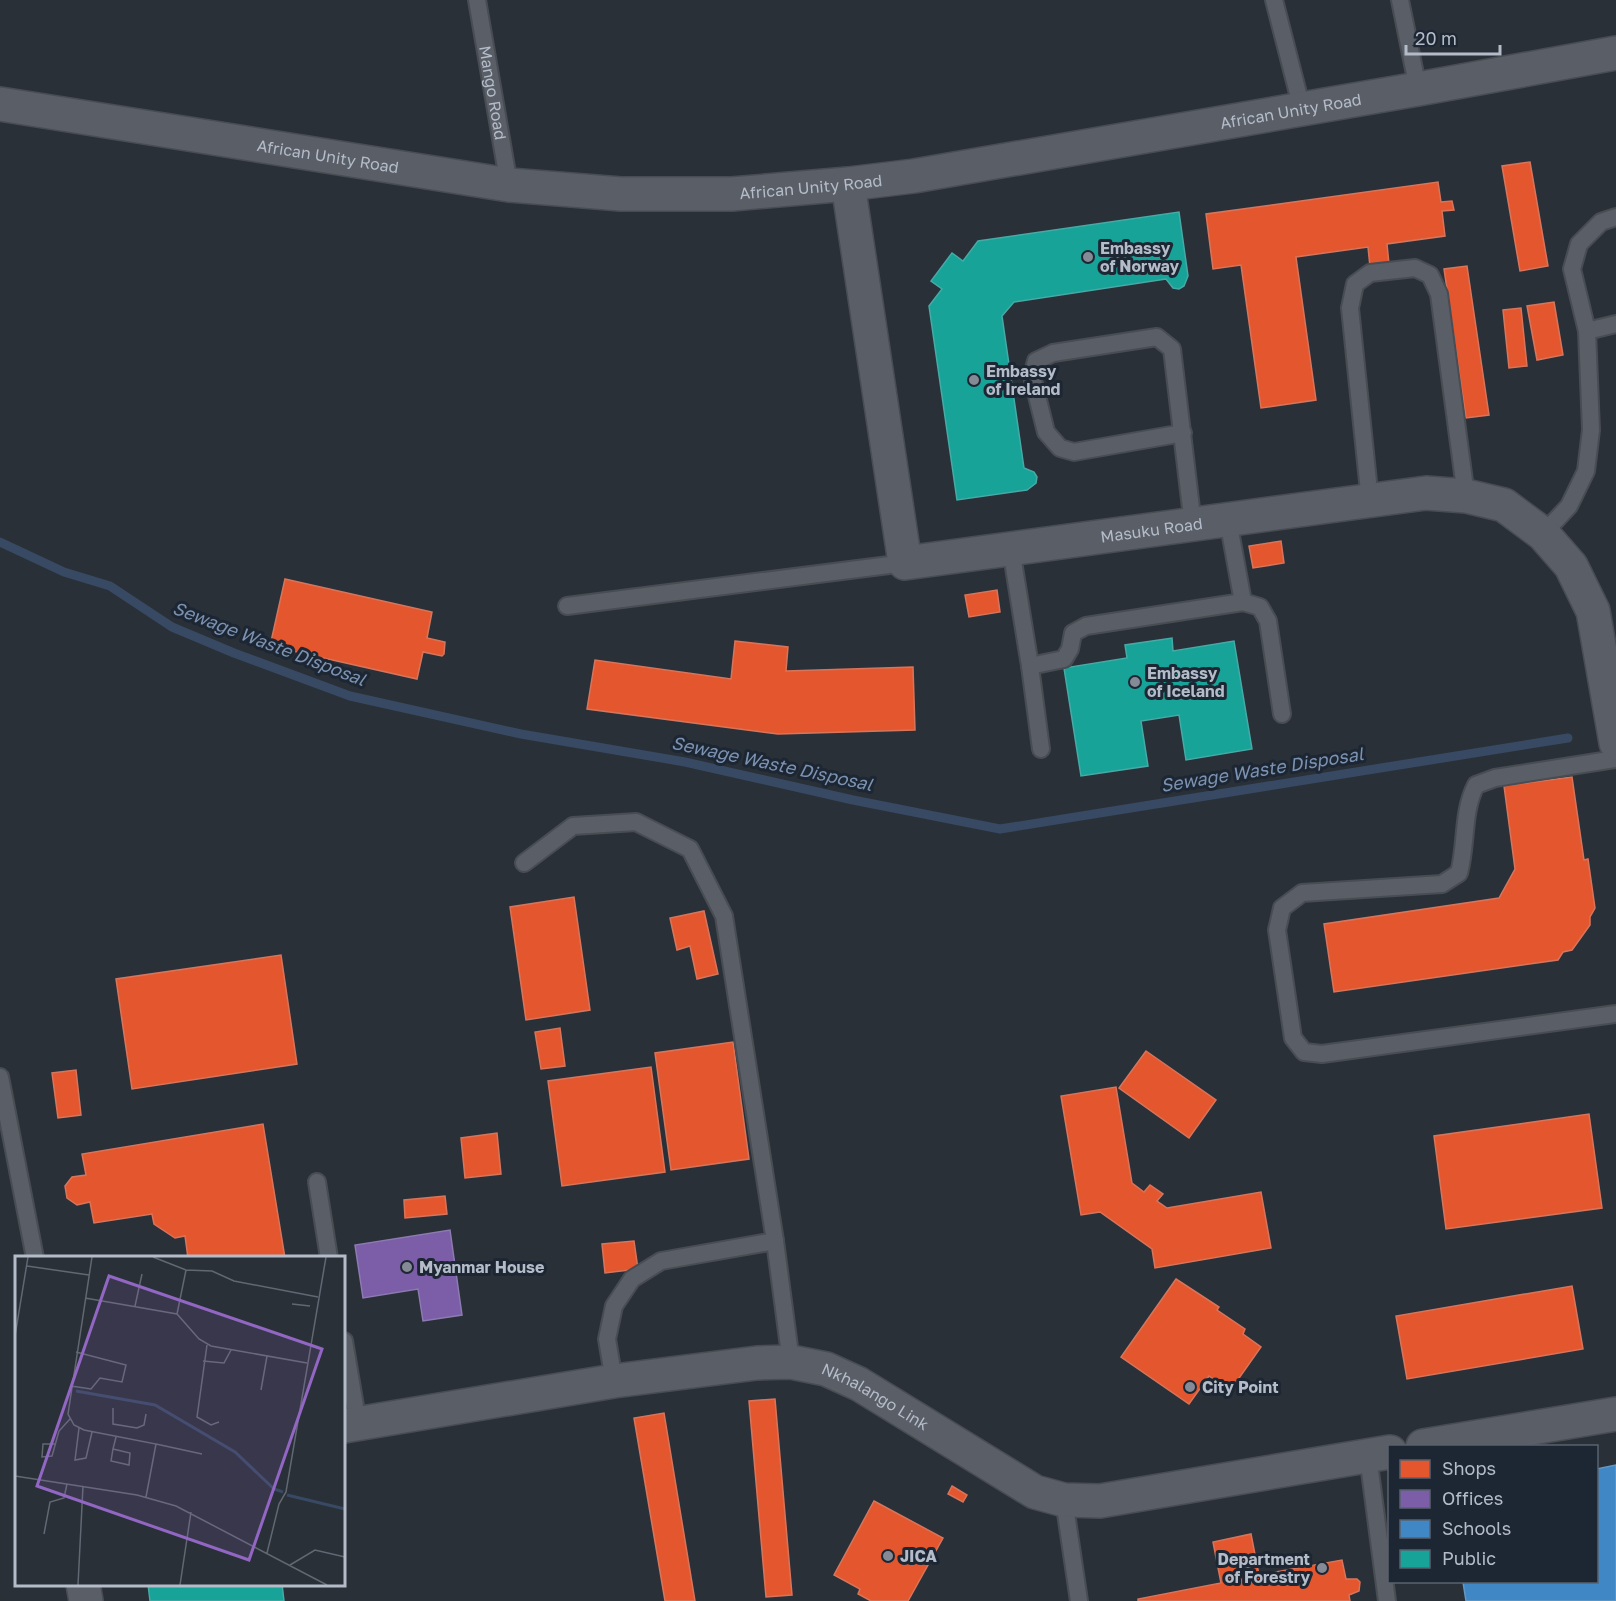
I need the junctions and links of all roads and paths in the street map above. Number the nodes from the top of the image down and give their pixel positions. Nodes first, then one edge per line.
1 (477, 0) edge
2 (1274, 0) edge
3 (1400, 0) edge
4 (1616, 53) edge
5 (1418, 89) junction
6 (0, 104) edge
7 (1302, 109) junction
8 (848, 184) junction
9 (509, 185) junction
10 (1616, 217) edge
11 (1616, 324) edge
12 (1587, 331) junction
13 (1182, 433) junction
14 (1466, 496) junction
15 (1370, 501) junction
16 (1228, 520) junction
17 (1193, 525) junction
18 (1544, 534) junction
19 (1011, 549) junction
20 (905, 563) junction
21 (1243, 602) junction
22 (567, 606) dead end
23 (1030, 666) junction
24 (1282, 714) dead end
25 (1616, 743) edge
26 (1041, 748) dead end
27 (1616, 759) edge
28 (524, 863) dead end
29 (1616, 1014) edge
30 (0, 1077) edge
31 (317, 1182) dead end
32 (775, 1241) junction
33 (35, 1256) edge
34 (329, 1256) edge
35 (345, 1353) edge
36 (791, 1362) junction
37 (614, 1381) junction
38 (1616, 1414) edge
39 (351, 1425) edge
40 (1430, 1445) edge
41 (1379, 1454) edge
42 (1064, 1500) junction
43 (83, 1586) edge
44 (86, 1601) edge
45 (1079, 1601) edge
46 (1387, 1601) edge

1 - 9 lane, Mango Road
2 - 7 lane
3 - 5 lane
4 - 5 street, African Unity Road
5 - 7 street, African Unity Road
6 - 9 street, African Unity Road
7 - 8 street, African Unity Road
8 - 9 street, African Unity Road
8 - 20 street
10 - 12 lane
11 - 12 lane
12 - 18 lane
13 - 13 lane
13 - 17 lane
14 - 15 street, Masuku Road
14 - 15 lane
14 - 18 street, Masuku Road
15 - 16 street, Masuku Road
16 - 17 street, Masuku Road
16 - 21 lane
17 - 19 street, Masuku Road
18 - 25 street, Masuku Road
19 - 20 street, Masuku Road
19 - 23 lane
20 - 22 lane
21 - 23 lane
21 - 24 lane
23 - 26 lane
27 - 29 lane
28 - 32 lane
30 - 33 lane
31 - 34 lane
32 - 36 lane
32 - 37 lane
35 - 39 lane
36 - 37 street, Nkhalango Link
36 - 42 street, Nkhalango Link
37 - 39 street, Nkhalango Link
38 - 40 street
41 - 42 street, Nkhalango Link
41 - 46 lane
42 - 45 lane
43 - 44 street

